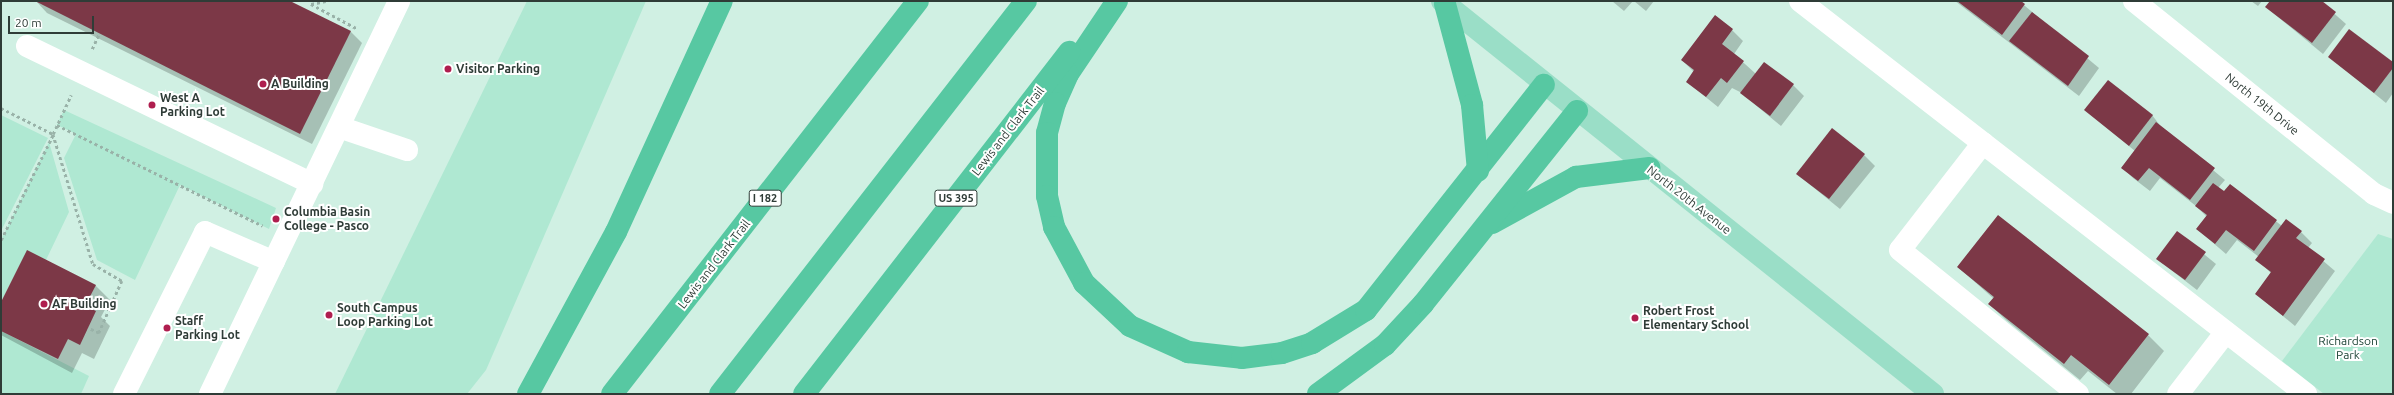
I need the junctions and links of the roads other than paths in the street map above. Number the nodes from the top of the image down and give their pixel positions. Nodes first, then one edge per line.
1 (399, 1) edge
2 (722, 1) edge
3 (918, 1) edge
4 (1026, 1) edge
5 (1108, 1) edge
6 (1117, 1) edge
7 (1800, 1) edge
8 (2134, 1) edge
9 (1443, 2) edge
10 (27, 46) dead end
11 (1544, 85) junction
12 (1577, 111) junction
13 (339, 127) junction
14 (1983, 143) junction
15 (407, 150) dead end
16 (1649, 168) junction
17 (1478, 171) junction
18 (312, 184) junction
19 (2393, 203) edge
20 (1482, 229) junction
21 (274, 262) junction
22 (2226, 332) junction
23 (124, 394) edge
24 (210, 394) edge
25 (528, 394) edge
26 (612, 394) edge
27 (720, 394) edge
28 (804, 394) edge
29 (1318, 394) edge
30 (1933, 394) edge
31 (2078, 394) edge
32 (2178, 394) edge
33 (2306, 394) edge

1 - 13 street
2 - 25 highway
3 - 26 highway, Lewis and Clark Trail / I 182
4 - 27 highway
5 - 28 highway, Lewis and Clark Trail / US 395
6 - 17 highway
7 - 14 street
8 - 19 street, North 19th Drive
9 - 11 main road, North 20th Avenue
9 - 17 highway
10 - 18 street
11 - 12 main road, North 20th Avenue
11 - 17 highway
12 - 16 main road, North 20th Avenue
12 - 20 highway
13 - 15 street
13 - 18 street
14 - 22 street
14 - 31 street
16 - 20 highway
16 - 30 main road, North 20th Avenue
18 - 21 street
20 - 29 highway
21 - 23 street
21 - 24 street
22 - 32 street
22 - 33 street

